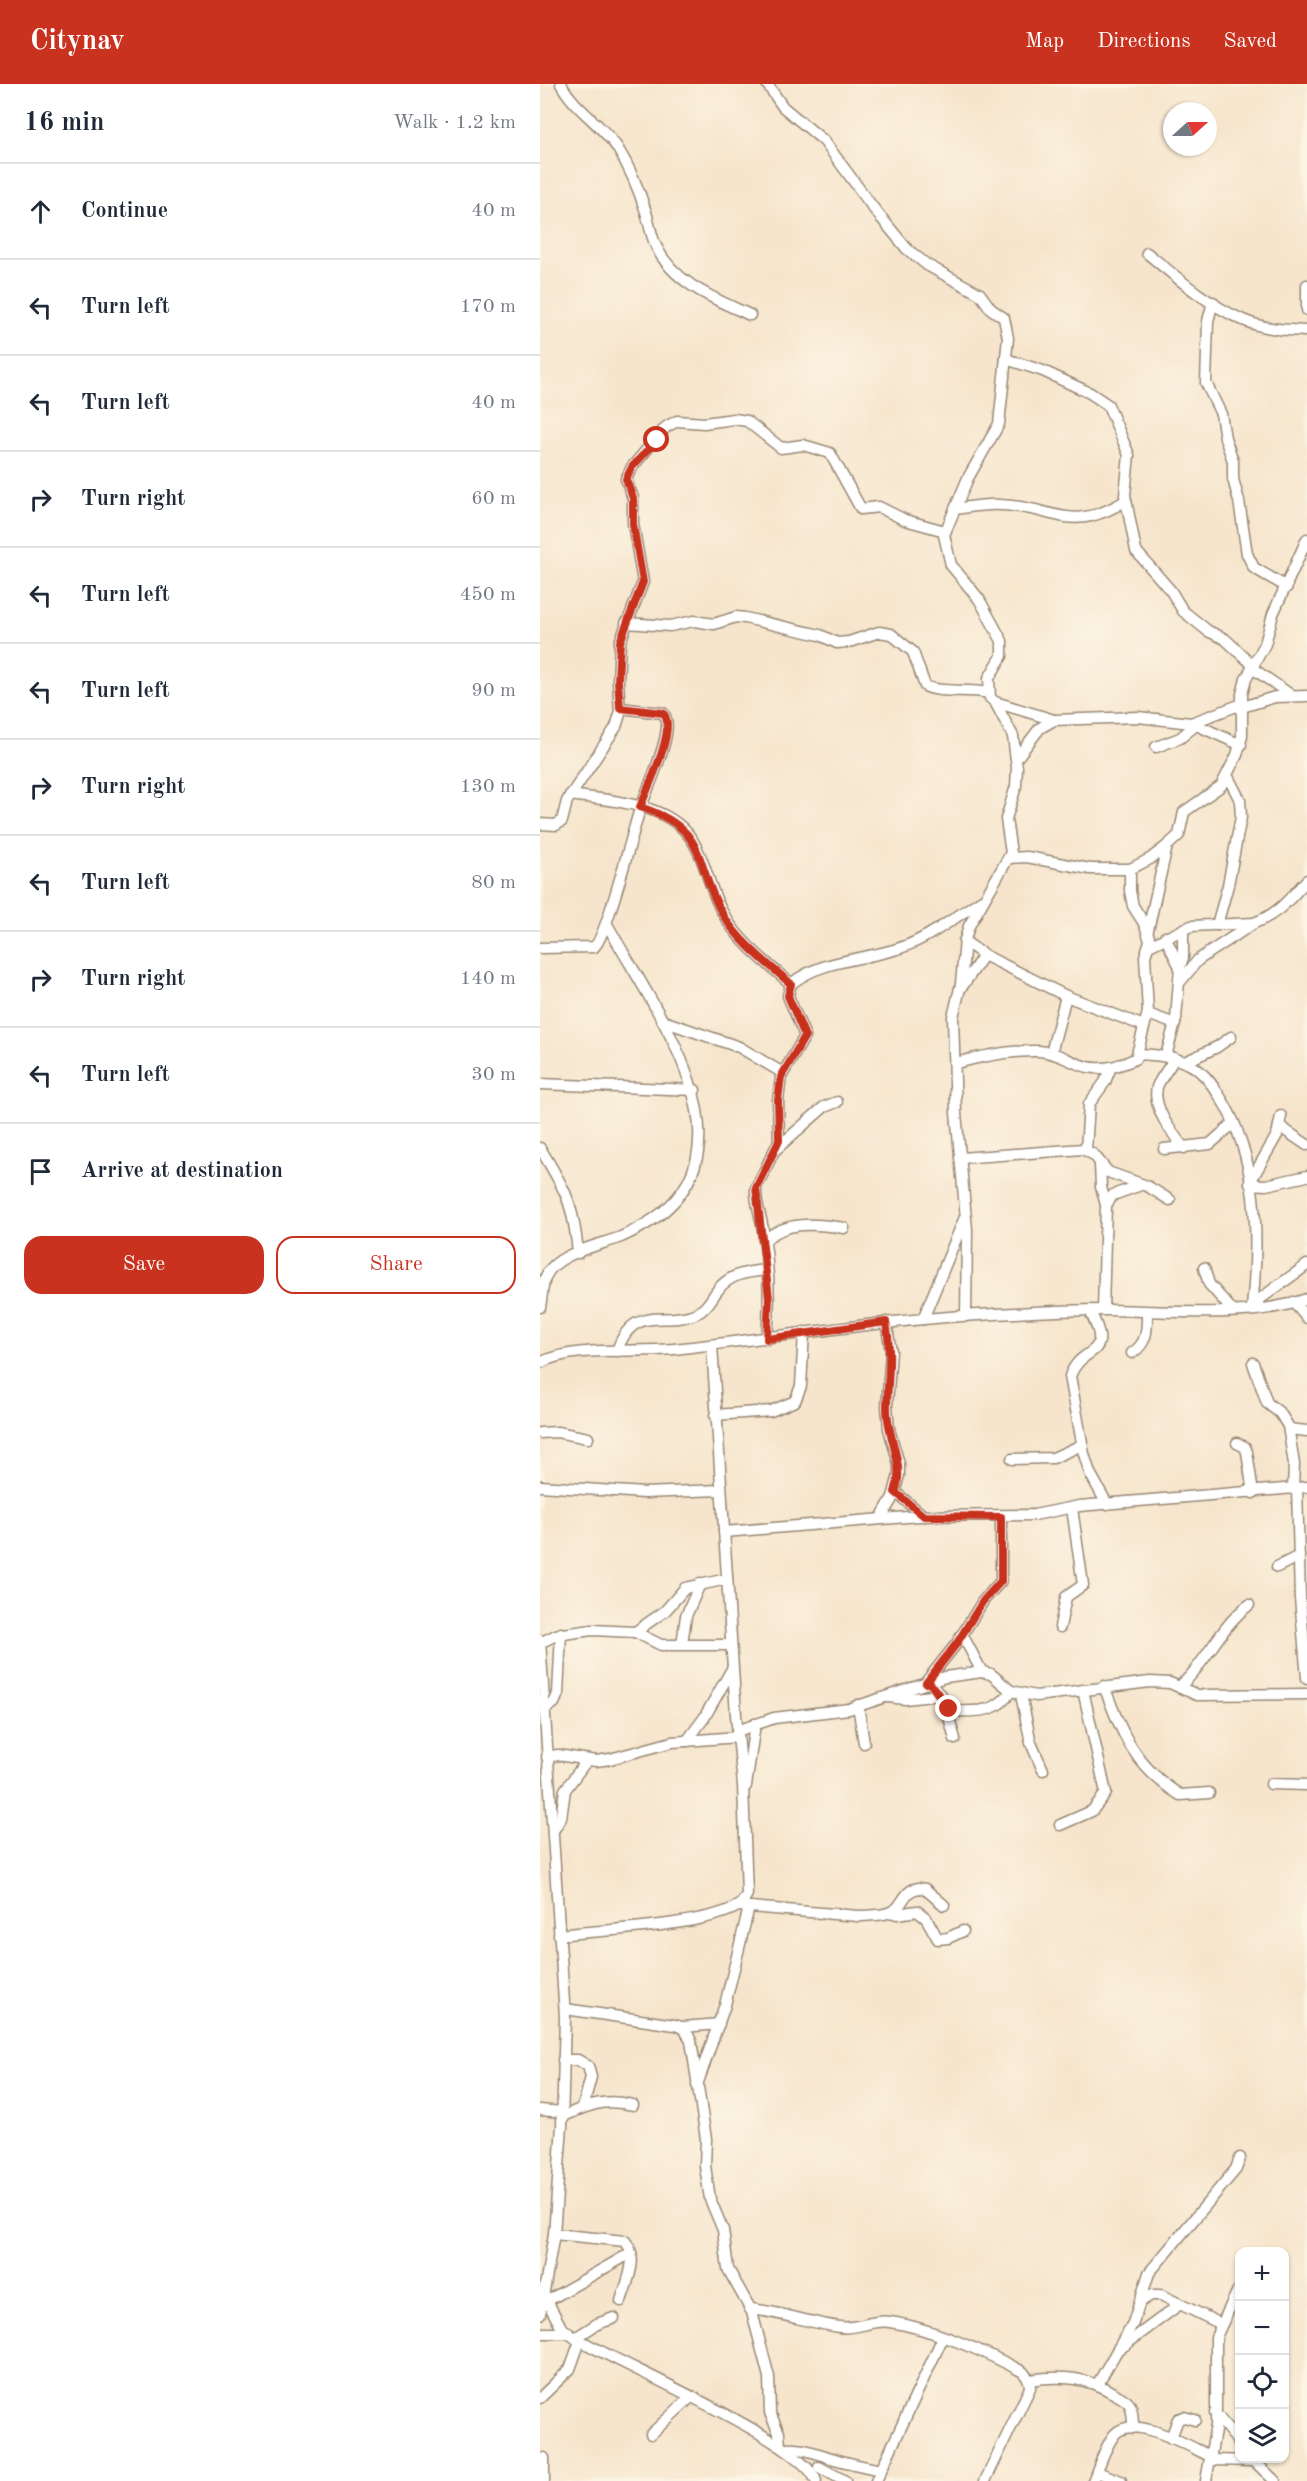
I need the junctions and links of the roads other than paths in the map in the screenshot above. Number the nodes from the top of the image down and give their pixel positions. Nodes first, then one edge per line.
1 (561, 84) edge
2 (767, 84) edge
3 (1147, 253) dead end
4 (1307, 285) edge
5 (1213, 302) junction
6 (1307, 310) edge
7 (750, 315) dead end
8 (1307, 331) edge
9 (1006, 359) junction
10 (1125, 501) junction
11 (955, 509) junction
12 (945, 531) junction
13 (1307, 539) edge
14 (1287, 587) junction
15 (626, 623) junction
16 (1253, 667) junction
17 (988, 693) junction
18 (1291, 695) junction
19 (1307, 696) edge
20 (995, 702) junction
21 (1242, 706) junction
22 (620, 708) junction
23 (1054, 720) junction
24 (1194, 724) junction
25 (1241, 745) junction
26 (1156, 747) dead end
27 (1016, 759) junction
28 (1227, 775) junction
29 (570, 795) junction
30 (640, 807) junction
31 (540, 824) edge
32 (1167, 846) junction
33 (1009, 858) junction
34 (1130, 869) junction
35 (1307, 880) edge
36 (984, 898) junction
37 (1254, 923) junction
38 (607, 924) junction
39 (1218, 925) junction
40 (1183, 929) junction
41 (1148, 930) junction
42 (1165, 937) junction
43 (964, 941) junction
44 (1149, 946) junction
45 (540, 948) edge
46 (984, 956) junction
47 (1180, 968) junction
48 (1180, 982) junction
49 (791, 984) junction
50 (959, 990) junction
51 (1066, 996) junction
52 (1148, 1014) junction
53 (663, 1021) junction
54 (1175, 1024) junction
55 (1144, 1026) junction
56 (1231, 1037) dead end
57 (1051, 1053) junction
58 (1138, 1054) junction
59 (1175, 1059) junction
60 (956, 1063) junction
61 (1111, 1067) junction
62 (783, 1073) junction
63 (540, 1084) edge
64 (695, 1090) junction
65 (837, 1102) dead end
66 (1234, 1123) junction
67 (1307, 1144) edge
68 (540, 1148) edge
69 (1184, 1148) junction
70 (1164, 1149) dead end
71 (775, 1150) junction
72 (1086, 1150) junction
73 (960, 1158) junction
74 (1100, 1164) junction
75 (1307, 1176) edge
76 (1250, 1183) junction
77 (1141, 1184) junction
78 (1170, 1200) dead end
79 (1106, 1205) junction
80 (965, 1216) junction
81 (844, 1228) dead end
82 (764, 1241) junction
83 (578, 1253) junction
84 (1307, 1265) edge
85 (1204, 1268) dead end
86 (767, 1270) junction
87 (1307, 1299) edge
88 (1293, 1302) junction
89 (1252, 1306) junction
90 (540, 1307) edge
91 (1103, 1310) junction
92 (1232, 1310) junction
93 (1090, 1311) junction
94 (1148, 1311) junction
95 (966, 1316) junction
96 (1307, 1318) edge
97 (923, 1319) junction
98 (886, 1322) junction
99 (804, 1332) junction
100 (767, 1339) junction
101 (712, 1345) junction
102 (617, 1351) junction
103 (1132, 1353) dead end
104 (540, 1363) edge
105 (1253, 1363) dead end
106 (715, 1416) junction
107 (1289, 1429) junction
108 (1307, 1431) edge
109 (540, 1433) edge
110 (588, 1438) dead end
111 (1237, 1443) dead end
112 (1082, 1445) junction
113 (1012, 1459) dead end
114 (540, 1486) edge
115 (1299, 1488) edge
116 (720, 1490) junction
117 (895, 1492) junction
118 (1253, 1492) junction
119 (1107, 1504) junction
120 (1072, 1508) junction
121 (924, 1516) junction
122 (1001, 1517) junction
123 (881, 1518) junction
124 (724, 1532) junction
125 (1299, 1556) junction
126 (1277, 1567) dead end
127 (726, 1579) junction
128 (700, 1584) junction
129 (1249, 1605) dead end
130 (1305, 1620) edge
131 (1060, 1627) dead end
132 (635, 1632) junction
133 (561, 1634) junction
134 (962, 1634) junction
135 (540, 1642) edge
136 (682, 1644) junction
137 (731, 1645) junction
138 (732, 1669) junction
139 (982, 1672) junction
140 (1307, 1678) edge
141 (928, 1682) junction
142 (1104, 1686) junction
143 (1179, 1686) junction
144 (1083, 1690) junction
145 (1016, 1693) junction
146 (1307, 1694) edge
147 (941, 1695) junction
148 (886, 1696) junction
149 (858, 1706) junction
150 (544, 1710) junction
151 (949, 1711) junction
152 (755, 1724) junction
153 (738, 1734) junction
154 (955, 1739) dead end
155 (687, 1741) junction
156 (864, 1743) dead end
157 (545, 1754) edge
158 (564, 1756) junction
159 (587, 1760) junction
160 (1043, 1770) dead end
161 (549, 1774) junction
162 (1271, 1784) dead end
163 (1307, 1785) edge
164 (1209, 1792) dead end
165 (743, 1793) junction
166 (1060, 1825) dead end
167 (553, 1831) junction
168 (944, 1905) dead end
169 (744, 1906) junction
170 (890, 1911) junction
171 (963, 1931) dead end
172 (559, 1935) junction
173 (564, 2009) junction
174 (719, 2024) junction
175 (683, 2028) junction
176 (563, 2060) junction
177 (696, 2086) junction
178 (633, 2105) dead end
179 (584, 2107) junction
180 (540, 2110) edge
181 (562, 2115) junction
182 (1240, 2158) dead end
183 (554, 2234) junction
184 (631, 2253) junction
185 (545, 2254) edge
186 (1235, 2296) edge
187 (546, 2299) junction
188 (621, 2301) dead end
189 (1140, 2302) junction
190 (1180, 2304) junction
191 (750, 2309) junction
192 (540, 2314) edge
193 (614, 2318) dead end
194 (1221, 2324) junction
195 (540, 2333) edge
196 (574, 2337) junction
197 (943, 2337) junction
198 (1121, 2348) junction
199 (1029, 2380) junction
200 (1097, 2385) junction
201 (692, 2397) junction
202 (540, 2398) edge
203 (1215, 2413) junction
204 (1195, 2420) dead end
205 (1133, 2428) junction
206 (651, 2434) dead end
207 (1235, 2436) edge
208 (1171, 2438) junction
209 (783, 2448) junction
210 (825, 2456) junction
211 (544, 2458) dead end
212 (1211, 2458) junction
213 (1235, 2459) edge
214 (1256, 2463) edge
215 (881, 2470) junction
216 (817, 2475) edge
217 (1095, 2476) edge
218 (544, 2481) edge
219 (845, 2481) edge
220 (876, 2481) edge
221 (985, 2481) edge
222 (1121, 2481) edge
223 (1206, 2481) edge
224 (1275, 2481) edge

1 - 7 street
2 - 9 street
3 - 5 street
4 - 6 street
5 - 8 street
5 - 14 street
9 - 10 street
9 - 11 street
10 - 11 street
10 - 16 street
11 - 12 street
12 - 15 street
12 - 17 street
13 - 14 street
14 - 16 street
15 - 17 street
15 - 22 street
16 - 18 street
16 - 21 street
17 - 20 street
18 - 19 street
18 - 21 street
20 - 23 street
20 - 27 street
21 - 24 street
21 - 25 street
22 - 29 street
22 - 30 street
23 - 24 street
23 - 27 street
24 - 25 street
24 - 26 street
25 - 28 street
27 - 33 street
28 - 32 street
28 - 39 street
29 - 30 street
29 - 31 street
30 - 38 street
30 - 49 street
32 - 34 street
32 - 41 street
33 - 34 street
33 - 36 street
34 - 41 street
35 - 37 street
36 - 43 street
36 - 49 street
37 - 39 street
37 - 48 street
38 - 45 street
38 - 53 street
39 - 40 street
40 - 42 street
40 - 47 street
41 - 44 street
42 - 44 street
42 - 47 street
43 - 46 street
43 - 50 street
44 - 52 street
46 - 50 street
46 - 51 street
47 - 48 street
48 - 54 street
49 - 62 street
50 - 60 street
51 - 55 street
51 - 57 street
52 - 54 street
52 - 55 street
53 - 62 street
53 - 64 street
54 - 59 street
55 - 58 street
56 - 59 street
57 - 60 street
57 - 61 street
58 - 59 street
58 - 61 street
59 - 66 street
59 - 69 street
60 - 73 street
61 - 72 street
62 - 71 street
63 - 64 street
64 - 83 street
65 - 71 street
66 - 69 street
66 - 76 street
67 - 76 street
68 - 83 street
69 - 70 street
71 - 82 street
72 - 73 street
72 - 74 street
73 - 80 street
74 - 77 street
74 - 79 street
75 - 76 street
76 - 89 street
77 - 78 street
77 - 79 street
79 - 91 street
80 - 95 street
80 - 97 street
81 - 82 street
82 - 86 street
83 - 90 street
84 - 89 street
85 - 92 street
86 - 100 street
86 - 102 street
87 - 88 street
88 - 89 street
88 - 96 street
89 - 92 street
91 - 93 street
91 - 94 street
92 - 94 street
93 - 95 street
93 - 112 street
94 - 103 street
95 - 97 street
97 - 98 street
98 - 99 street
98 - 117 street
99 - 100 street
99 - 106 street
100 - 101 street
101 - 102 street
101 - 106 street
102 - 104 street
105 - 107 street
106 - 116 street
107 - 108 street
107 - 115 street
109 - 110 street
111 - 118 street
112 - 113 street
112 - 119 street
114 - 116 street
115 - 118 street
115 - 125 street
116 - 124 street
117 - 121 street
117 - 123 street
118 - 119 street
119 - 120 street
120 - 122 street
120 - 131 street
121 - 122 street
121 - 123 street
122 - 134 street
123 - 124 street
124 - 127 street
125 - 126 street
125 - 130 street
127 - 128 street
127 - 137 street
128 - 132 street
128 - 136 street
129 - 143 street
130 - 140 street
132 - 133 street
132 - 136 street
133 - 135 street
133 - 150 street
134 - 139 street
134 - 141 street
135 - 150 street
136 - 137 street
137 - 138 street
138 - 153 street
138 - 155 street
139 - 141 street
139 - 145 street
141 - 147 street
141 - 148 street
142 - 143 street
142 - 144 street
142 - 164 street
143 - 146 street
144 - 145 street
144 - 166 street
145 - 151 street
145 - 160 street
147 - 148 street
147 - 151 street
148 - 149 street
149 - 152 street
149 - 156 street
150 - 157 street
151 - 154 street
152 - 153 street
152 - 165 street
153 - 155 street
153 - 165 street
155 - 159 street
157 - 158 street
157 - 161 street
158 - 159 street
158 - 161 street
159 - 167 street
161 - 167 street
162 - 163 street
165 - 169 street
167 - 172 street
168 - 170 street
169 - 170 street
169 - 172 street
169 - 174 street
170 - 171 street
172 - 173 street
173 - 175 street
173 - 176 street
174 - 175 street
174 - 177 street
175 - 177 street
176 - 179 street
176 - 181 street
177 - 191 street
178 - 179 street
179 - 181 street
180 - 181 street
181 - 183 street
182 - 189 street
183 - 184 street
183 - 185 street
184 - 187 street
184 - 188 street
185 - 187 street
186 - 194 street
187 - 192 street
187 - 196 street
189 - 190 street
189 - 198 street
190 - 194 street
190 - 198 street
191 - 197 street
191 - 209 street
193 - 196 street
194 - 203 street
195 - 196 street
196 - 201 street
196 - 202 street
197 - 199 street
197 - 215 street
198 - 200 street
199 - 200 street
199 - 221 street
200 - 205 street
201 - 206 street
201 - 209 street
203 - 207 street
203 - 212 street
204 - 208 street
205 - 208 street
205 - 217 street
208 - 212 street
209 - 210 street
209 - 216 street
210 - 215 street
210 - 216 street
211 - 218 street
212 - 213 street
212 - 223 street
214 - 224 street
215 - 220 street
216 - 219 street
217 - 222 street

